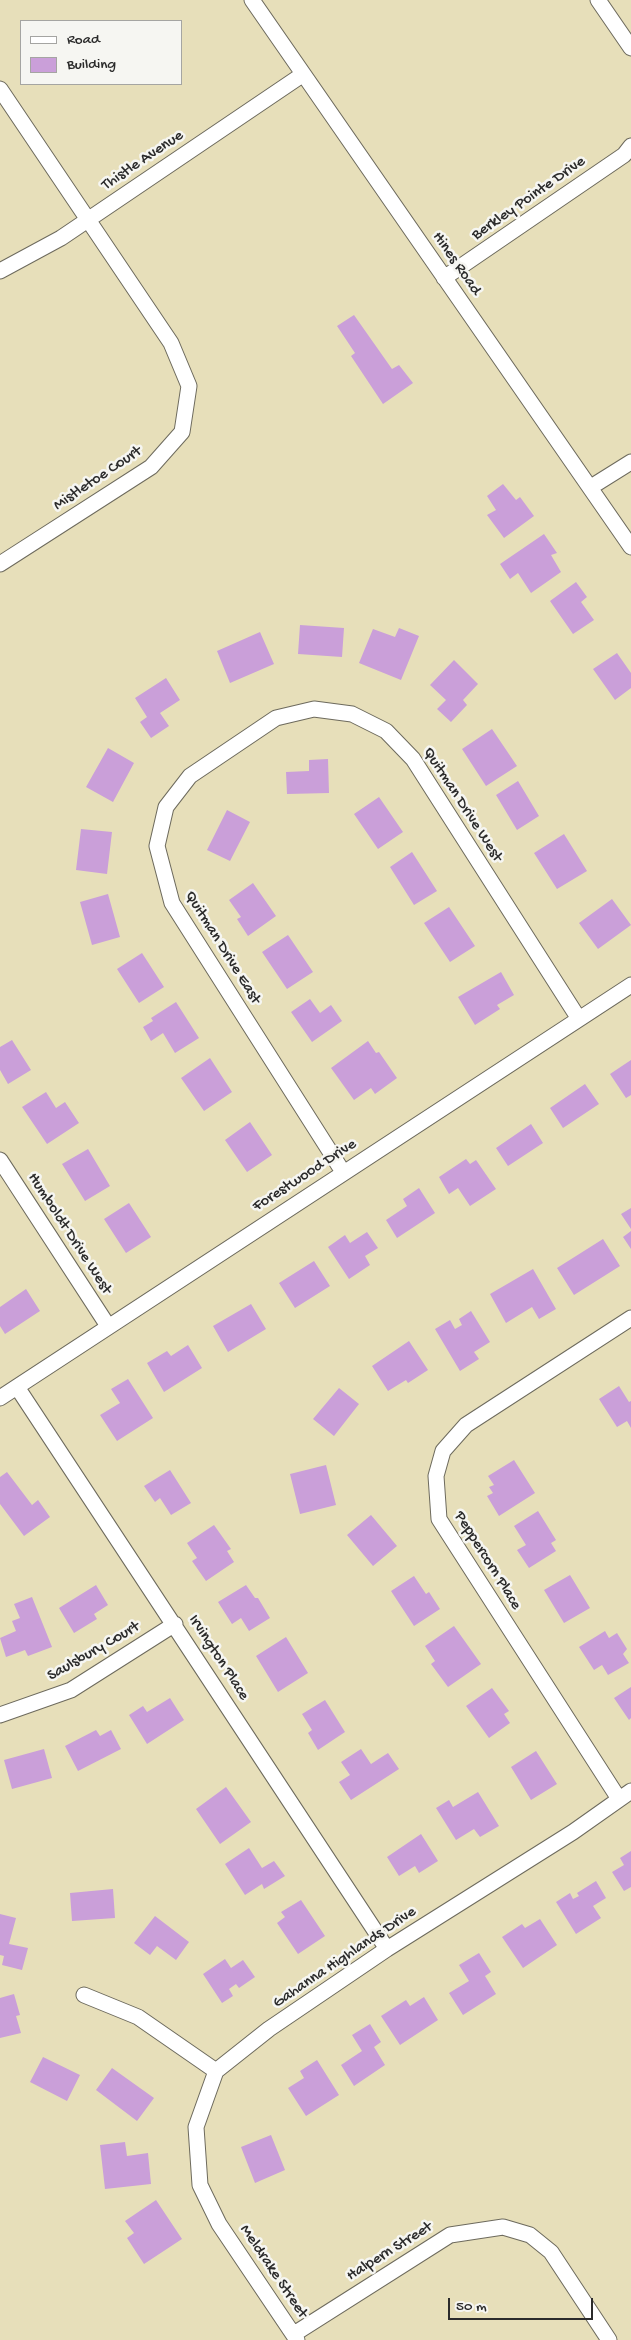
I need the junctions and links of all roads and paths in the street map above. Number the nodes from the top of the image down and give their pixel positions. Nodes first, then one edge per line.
1 (252, 0) edge
2 (598, 0) edge
3 (631, 48) edge
4 (302, 75) junction
5 (0, 89) edge
6 (631, 146) edge
7 (88, 220) junction
8 (0, 271) edge
9 (444, 278) junction
10 (631, 462) edge
11 (591, 487) junction
12 (631, 547) edge
13 (0, 564) edge
14 (232, 746) joint
15 (631, 985) edge
16 (579, 1019) junction
17 (0, 1160) edge
18 (343, 1172) junction
19 (631, 1318) edge
20 (108, 1326) junction
21 (17, 1387) junction
22 (0, 1398) edge
23 (175, 1624) junction
24 (0, 1715) edge
25 (625, 1795) edge
26 (387, 1949) junction
27 (84, 1995) dead end
28 (216, 2072) junction
29 (295, 2337) edge
30 (609, 2340) edge

1 - 4 street, Hines Road
2 - 3 street
4 - 7 street, Thistle Avenue
4 - 9 street, Hines Road
5 - 7 street, Mistletoe Court
6 - 9 street, Berkley Pointe Drive
7 - 8 street, Thistle Avenue
7 - 13 street, Mistletoe Court
9 - 11 street, Hines Road
10 - 11 street
11 - 12 street, Hines Road
14 - 16 street, Quitman Drive West
14 - 18 street, Quitman Drive East
15 - 16 street, Forestwood Drive
16 - 18 street, Forestwood Drive
17 - 20 street, Humboldt Drive West
18 - 20 street, Forestwood Drive
19 - 25 street, Peppercorn Place
20 - 21 street, Forestwood Drive
21 - 22 street, Forestwood Drive
21 - 23 street, Irvington Place
23 - 24 street, Saulsbury Court
23 - 26 street, Irvington Place
25 - 26 street, Gahanna Highlands Drive
26 - 28 street, Gahanna Highlands Drive
27 - 28 street
28 - 29 street, Meldrake Street
29 - 30 street, Halpern Street

